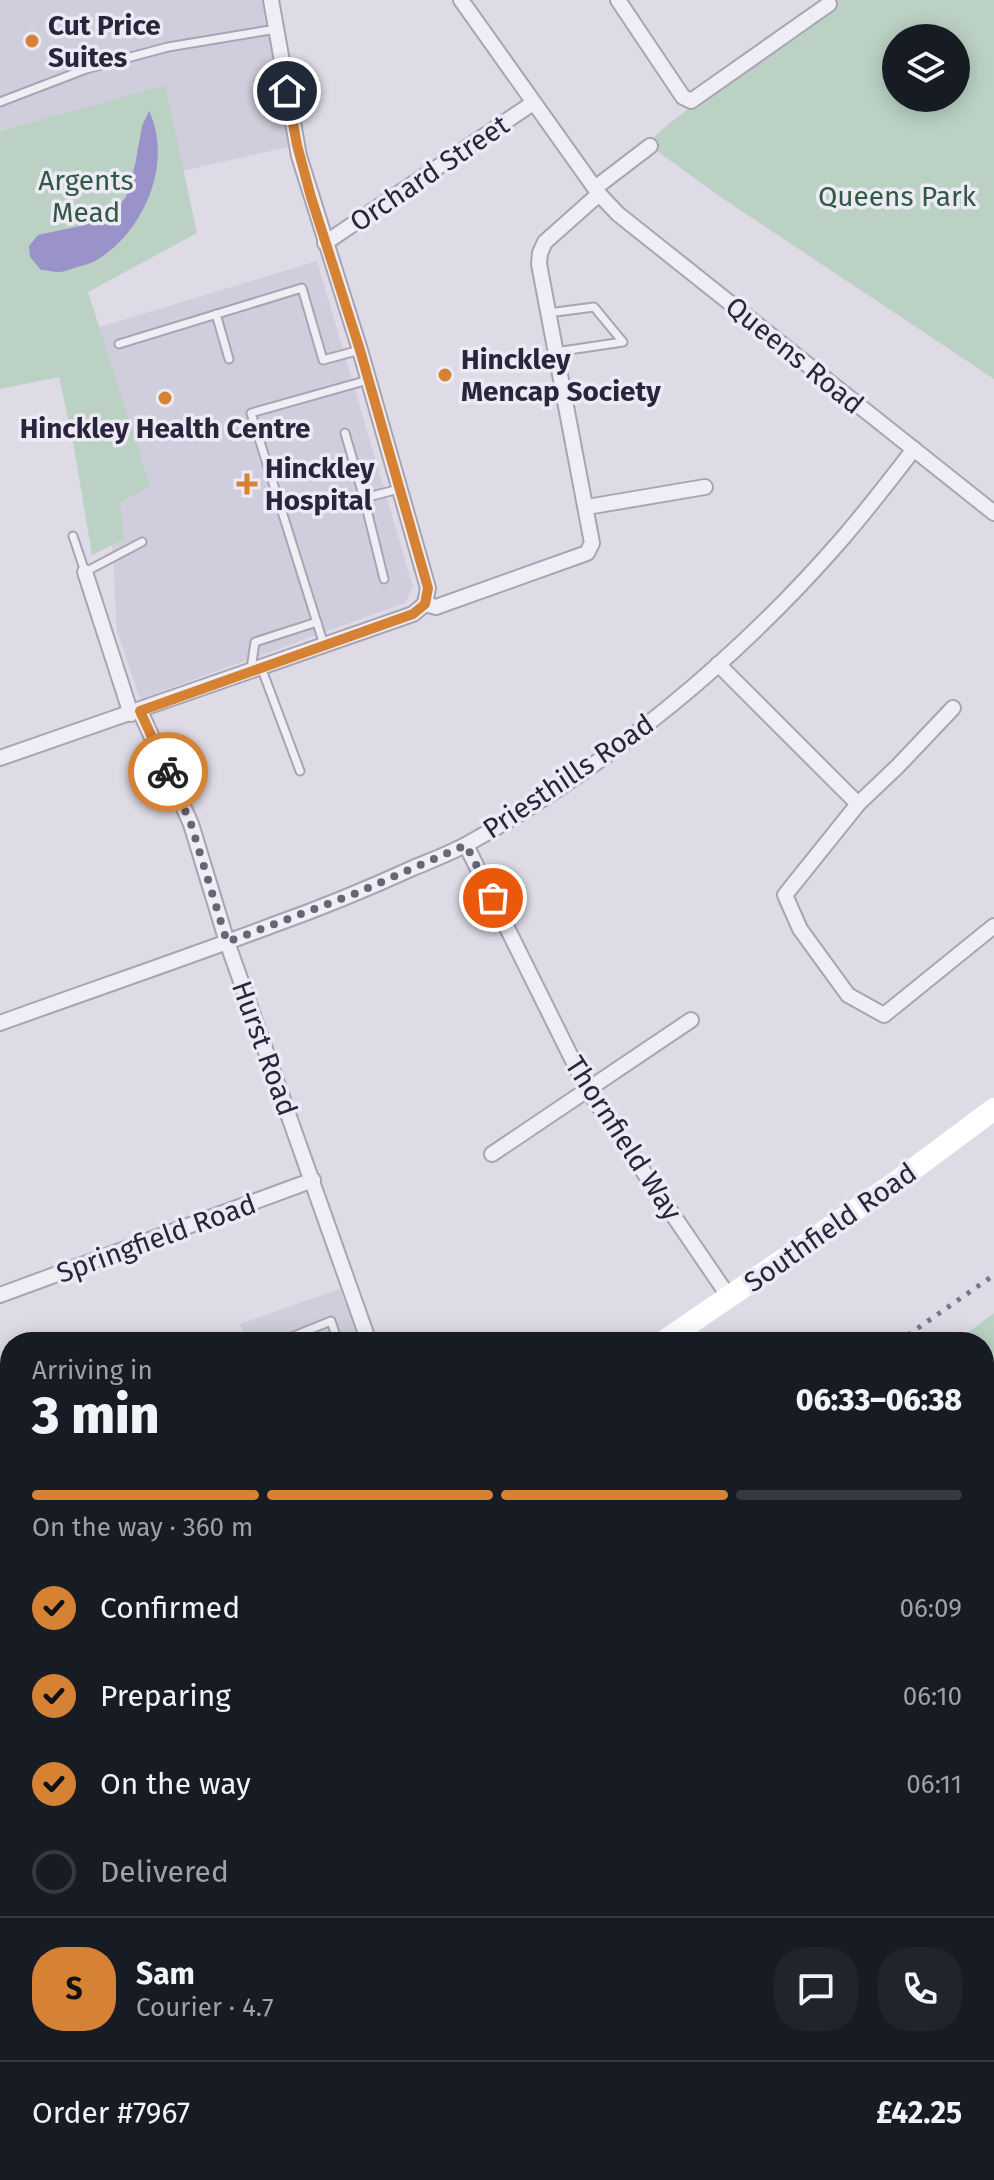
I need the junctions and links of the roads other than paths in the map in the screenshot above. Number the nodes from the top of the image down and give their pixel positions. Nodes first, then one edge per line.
1 (271, 0) edge
2 (461, 0) edge
3 (618, 0) edge
4 (829, 4) dead end
5 (276, 29) junction
6 (0, 102) edge
7 (533, 103) junction
8 (650, 146) dead end
9 (597, 191) junction
10 (325, 243) junction
11 (548, 313) junction
12 (216, 314) junction
13 (119, 344) dead end
14 (360, 350) junction
15 (555, 352) junction
16 (229, 359) dead end
17 (368, 380) junction
18 (345, 433) dead end
19 (914, 449) junction
20 (705, 487) dead end
21 (399, 489) junction
22 (364, 498) junction
23 (587, 507) junction
24 (994, 513) edge
25 (73, 536) dead end
26 (142, 542) dead end
27 (85, 572) junction
28 (384, 579) dead end
29 (425, 604) junction
30 (317, 622) junction
31 (324, 645) junction
32 (718, 664) junction
33 (256, 669) junction
34 (953, 708) dead end
35 (135, 712) junction
36 (0, 758) edge
37 (300, 771) dead end
38 (858, 804) junction
39 (466, 845) junction
40 (994, 926) edge
41 (227, 942) junction
42 (691, 1020) dead end
43 (0, 1023) edge
44 (587, 1089) junction
45 (994, 1109) edge
46 (492, 1154) dead end
47 (313, 1180) junction
48 (0, 1295) edge
49 (729, 1297) junction
50 (304, 1332) edge
51 (335, 1332) edge
52 (366, 1332) edge
53 (678, 1332) edge

1 - 5 street
2 - 7 street, Queens Road
3 - 4 street
5 - 6 lane
5 - 10 street
7 - 9 street, Queens Road
7 - 10 street, Orchard Street
8 - 9 street
9 - 11 street
9 - 19 street, Queens Road
10 - 14 street
11 - 15 street
11 - 15 lane
12 - 13 lane
12 - 14 lane
12 - 16 lane
14 - 17 street
15 - 23 street
17 - 21 street
17 - 30 lane
18 - 22 lane
19 - 24 street, Queens Road
19 - 32 street, Priesthills Road
20 - 23 street
21 - 22 lane
21 - 29 street
22 - 28 lane
23 - 29 street
25 - 27 lane
26 - 27 lane
27 - 35 street, Hurst Road
29 - 31 street
30 - 31 lane
30 - 33 lane
31 - 33 street
32 - 38 street
32 - 39 street, Priesthills Road
33 - 35 street
33 - 37 lane
34 - 38 street
35 - 36 street
35 - 41 street, Hurst Road
38 - 40 street
39 - 41 street, Priesthills Road
39 - 44 street, Thornfield Way
41 - 43 street, Priesthills Road
41 - 47 street, Hurst Road
42 - 44 street
44 - 46 street
44 - 49 street, Thornfield Way
45 - 49 main road, Southfield Road
47 - 48 street, Springfield Road
47 - 52 street, Hurst Road
49 - 53 main road, Southfield Road
50 - 51 lane

